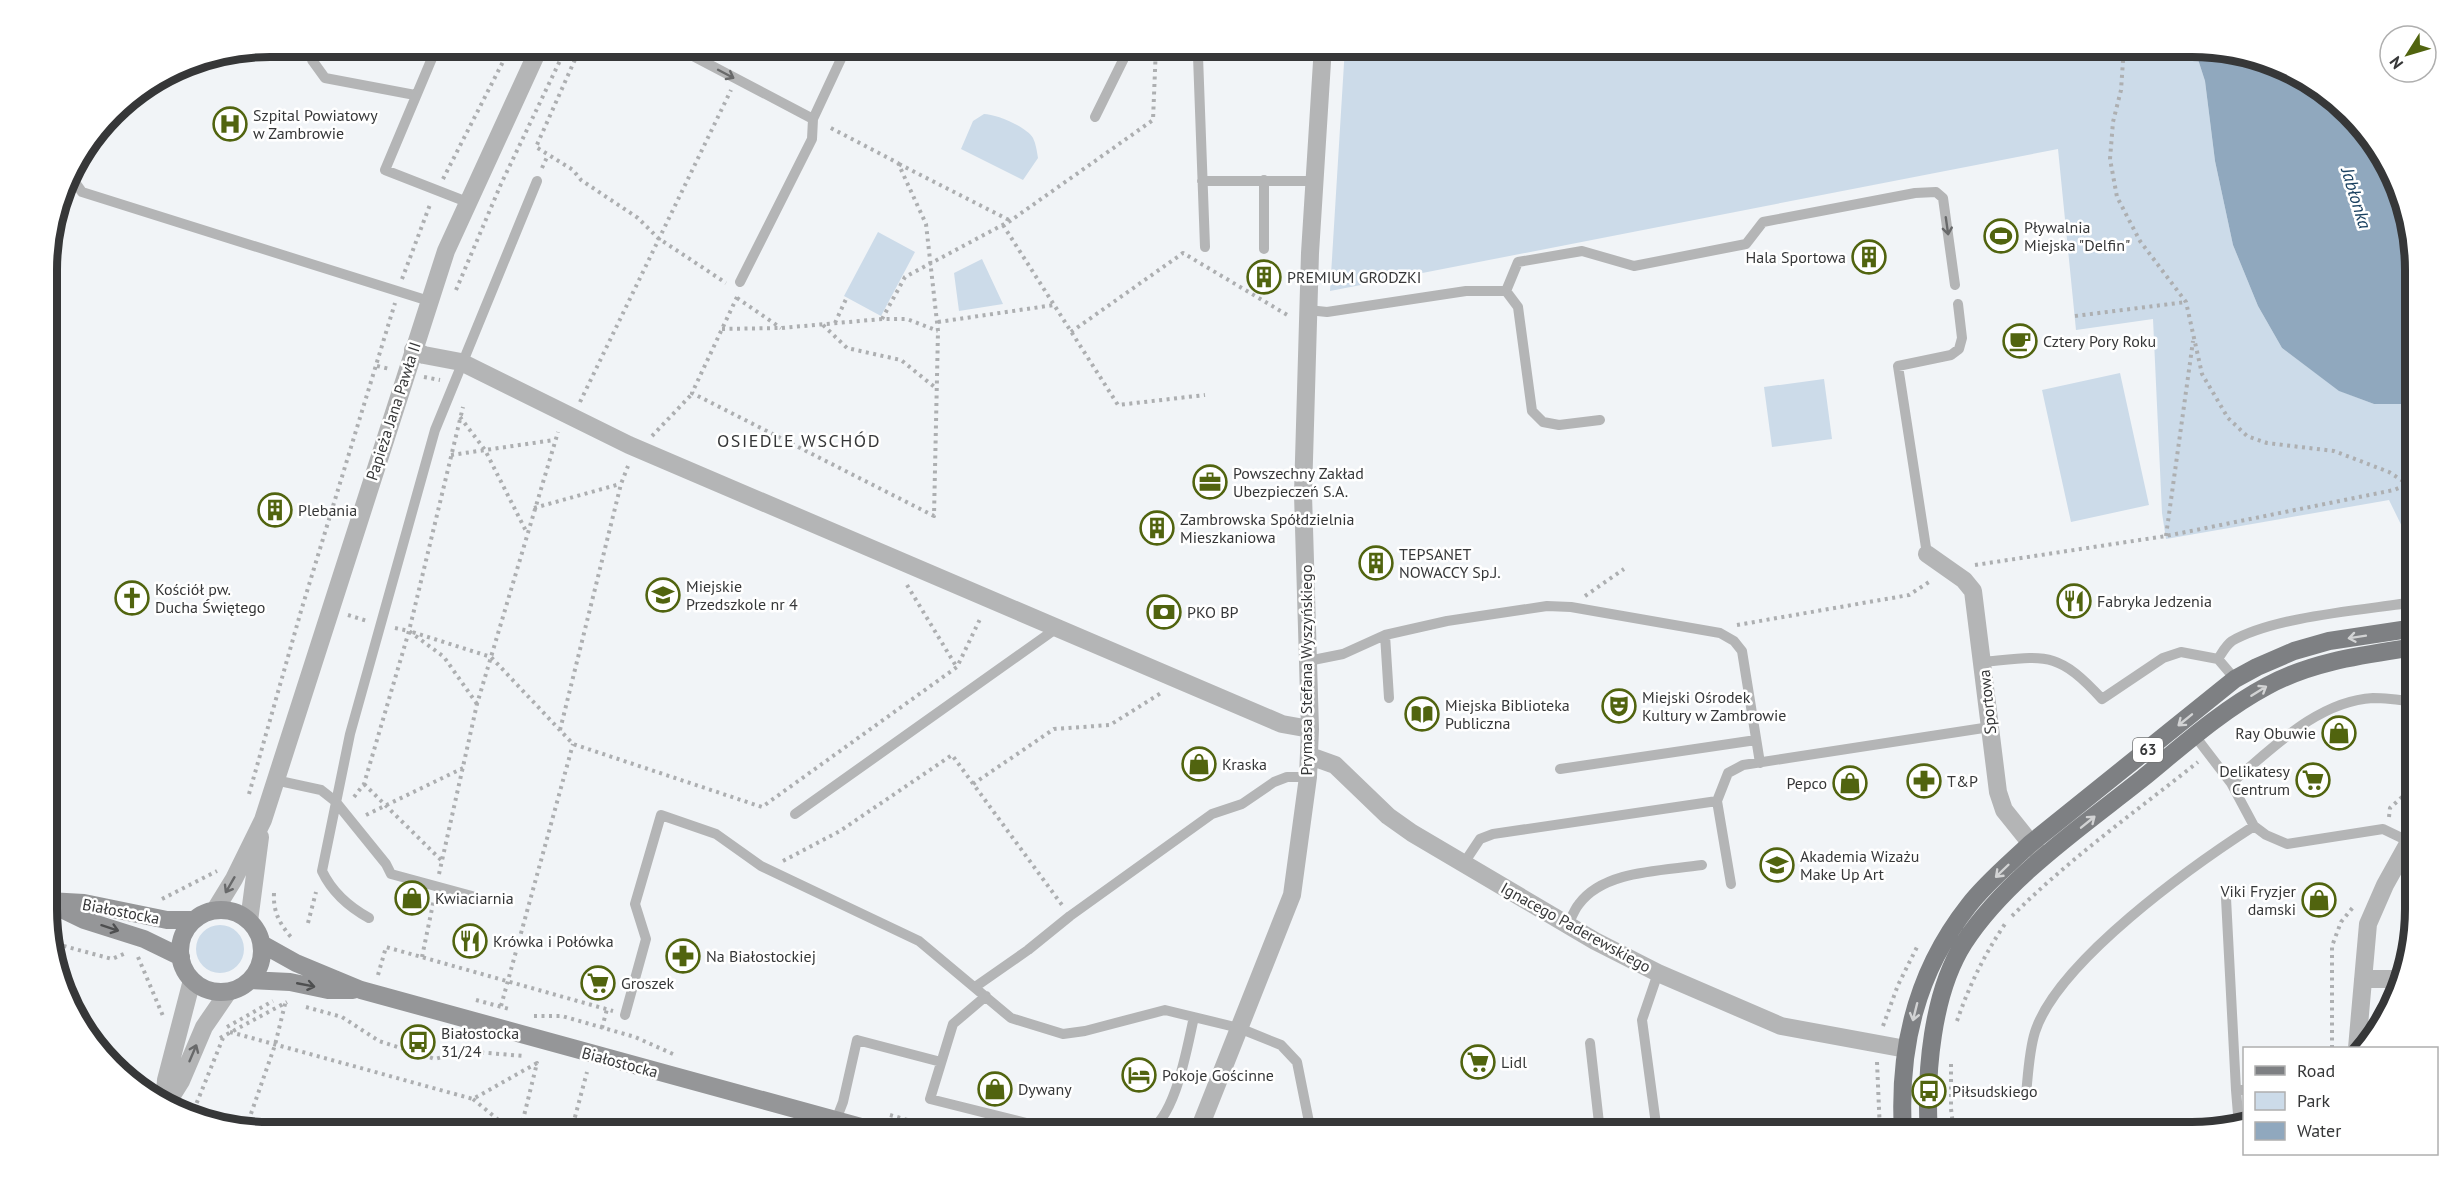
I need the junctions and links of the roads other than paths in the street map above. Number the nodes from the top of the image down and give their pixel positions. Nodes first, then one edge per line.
1 (312, 57) edge
2 (432, 57) edge
3 (535, 57) edge
4 (695, 57) edge
5 (842, 57) edge
6 (1125, 57) edge
7 (1198, 57) edge
8 (1322, 57) edge
9 (415, 95) junction
10 (1095, 117) dead end
11 (813, 119) junction
12 (1264, 180) junction
13 (537, 181) dead end
14 (1202, 181) junction
15 (1313, 181) junction
16 (76, 183) edge
17 (467, 202) junction
18 (1204, 248) dead end
19 (1264, 249) dead end
20 (740, 282) dead end
21 (1955, 285) dead end
22 (1506, 291) junction
23 (429, 301) junction
24 (1958, 304) dead end
25 (1308, 310) junction
26 (413, 350) junction
27 (461, 362) junction
28 (1600, 420) dead end
29 (1927, 554) joint
30 (2405, 604) edge
31 (1057, 628) junction
32 (2405, 630) edge
33 (1385, 635) junction
34 (2405, 649) edge
35 (2218, 659) junction
36 (1308, 661) junction
37 (1983, 662) junction
38 (2235, 679) junction
39 (1389, 698) dead end
40 (2405, 701) edge
41 (1990, 727) junction
42 (1310, 729) junction
43 (2195, 736) junction
44 (1756, 740) junction
45 (1310, 756) junction
46 (1760, 762) junction
47 (1560, 769) dead end
48 (1308, 777) junction
49 (275, 780) junction
50 (2231, 783) junction
51 (1717, 801) junction
52 (339, 805) junction
53 (795, 814) dead end
54 (262, 820) junction
55 (2254, 826) junction
56 (2405, 834) edge
57 (2030, 844) junction
58 (2405, 849) edge
59 (2042, 858) junction
60 (1464, 863) junction
61 (1702, 865) dead end
62 (1731, 884) dead end
63 (472, 896) dead end
64 (2226, 898) dead end
65 (57, 902) edge
66 (57, 906) edge
67 (215, 910) junction
68 (369, 918) dead end
69 (194, 920) junction
70 (249, 921) junction
71 (1568, 925) junction
72 (262, 944) junction
73 (181, 957) junction
74 (1658, 972) junction
75 (2363, 979) junction
76 (2393, 979) edge
77 (192, 980) junction
78 (251, 980) junction
79 (975, 987) junction
80 (361, 990) junction
81 (228, 992) junction
82 (986, 996) junction
83 (625, 1015) road end
84 (1194, 1017) junction
85 (1239, 1028) junction
86 (1590, 1043) dead end
87 (2357, 1043) edge
88 (1905, 1048) junction
89 (941, 1062) junction
90 (2240, 1090) edge
91 (165, 1094) edge
92 (2026, 1095) dead end
93 (170, 1097) edge
94 (2239, 1117) edge
95 (836, 1120) junction
96 (843, 1122) edge
97 (1022, 1122) edge
98 (1157, 1122) edge
99 (1202, 1122) edge
100 (1309, 1122) edge
101 (1599, 1122) edge
102 (1656, 1122) edge
103 (1903, 1122) edge
104 (1929, 1122) edge

1 - 9 lane
2 - 9 lane
3 - 17 street, Papieża Jana Pawła II
4 -> 11 lane
5 - 11 lane
6 - 10 lane
7 - 14 lane
8 - 15 street, Prymasa Stefana Wyszyńskiego
9 - 17 lane
11 - 20 lane
12 - 14 lane
12 - 15 lane
12 - 19 lane
13 - 27 lane
14 - 18 lane
15 - 25 street, Prymasa Stefana Wyszyńskiego
16 - 23 lane
17 - 23 street, Papieża Jana Pawła II
22 -> 21 lane
22 - 25 lane
22 - 28 lane
23 - 26 street, Papieża Jana Pawła II
24 - 29 lane
25 - 36 street, Prymasa Stefana Wyszyńskiego
26 - 27 street
26 - 49 street, Papieża Jana Pawła II
27 - 31 street
27 - 52 lane
29 - 37 street, Sportowa
30 - 35 lane
31 - 42 street
31 - 53 lane
32 -> 38 main road, 63
33 - 36 lane
33 - 39 lane
33 - 44 lane
43 -> 34 main road, 63
35 - 37 lane
35 - 38 lane
36 - 42 street, Prymasa Stefana Wyszyńskiego
37 - 41 street, Sportowa
38 -> 57 main road, 63
40 - 50 lane
41 - 46 lane
41 - 57 street, Sportowa
42 - 45 street, Prymasa Stefana Wyszyńskiego
43 - 50 lane
59 -> 43 main road, 63
44 - 46 lane
44 - 47 lane
45 - 48 street, Prymasa Stefana Wyszyńskiego
45 - 60 street, Ignacego Paderewskiego
46 - 51 lane
48 - 79 lane
48 - 85 street, Prymasa Stefana Wyszyńskiego
49 - 52 lane
49 - 54 street, Papieża Jana Pawła II
50 - 55 lane
51 - 60 lane
51 - 62 lane
52 - 63 lane
52 - 68 lane
54 -> 67 street, Papieża Jana Pawła II
54 - 70 street, Papieża Jana Pawła II
55 - 56 lane
55 - 92 lane
57 - 59 street, Sportowa
57 -> 88 main road, 63
58 - 75 street
59 - 104 main road, 63
60 - 71 street, Ignacego Paderewskiego
61 - 71 lane
64 - 90 lane
65 - 69 main road, Białostocka
66 -> 73 main road, Białostocka
67 - 69 main road
67 - 70 main road
69 - 73 main road
70 - 72 main road
71 - 74 street, Ignacego Paderewskiego
72 - 78 main road
72 - 80 main road, Białostocka
73 - 77 main road
74 - 88 street, Ignacego Paderewskiego
74 - 102 lane
75 - 76 street
75 - 87 street
77 - 81 main road
77 - 91 street
78 -> 80 main road, Białostocka
78 - 81 main road
79 - 82 lane
79 - 83 lane
80 - 95 main road, Białostocka
93 -> 81 street
82 - 84 lane
82 - 89 lane
84 - 85 lane
84 - 98 lane
85 - 99 street, Prymasa Stefana Wyszyńskiego
85 - 100 lane
86 - 101 lane
88 - 103 main road, 63
89 - 95 lane
89 - 97 lane
90 - 94 lane
95 - 96 main road, Białostocka

